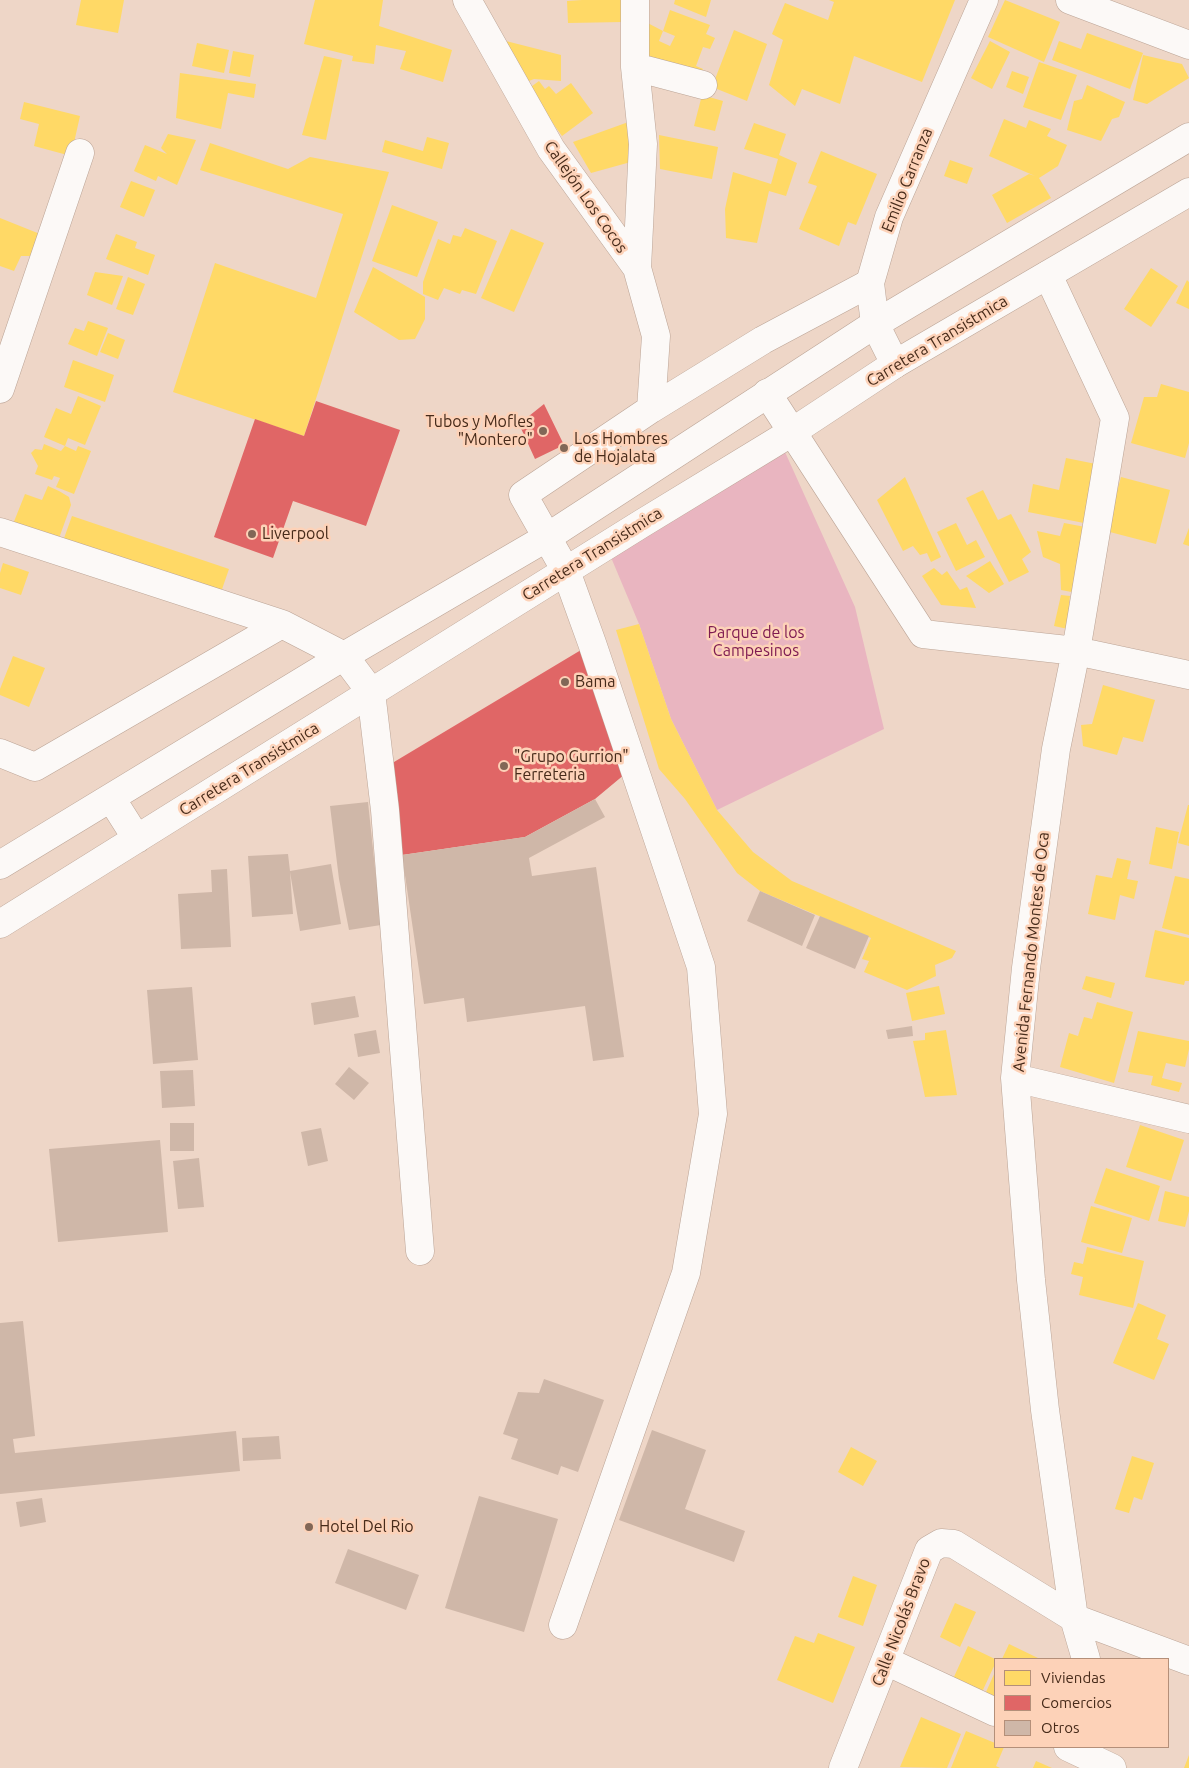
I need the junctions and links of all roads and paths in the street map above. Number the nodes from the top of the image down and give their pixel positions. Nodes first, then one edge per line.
1 (467, 0) edge
2 (634, 0) edge
3 (984, 0) edge
4 (1070, 0) edge
5 (1189, 45) edge
6 (635, 67) junction
7 (703, 85) dead end
8 (1189, 137) edge
9 (80, 153) dead end
10 (1189, 192) edge
11 (636, 268) junction
12 (1048, 275) junction
13 (870, 283) junction
14 (875, 324) junction
15 (895, 364) junction
16 (0, 389) edge
17 (767, 394) junction
18 (651, 410) junction
19 (792, 432) junction
20 (0, 532) edge
21 (546, 538) junction
22 (566, 570) junction
23 (282, 624) junction
24 (1076, 651) junction
25 (344, 656) junction
26 (1189, 675) edge
27 (371, 692) junction
28 (0, 753) edge
29 (111, 798) junction
30 (137, 839) junction
31 (0, 865) edge
32 (0, 924) edge
33 (1015, 1078) junction
34 (1189, 1119) edge
35 (420, 1251) dead end
36 (1074, 1618) junction
37 (563, 1625) dead end
38 (1086, 1658) edge
39 (886, 1661) junction
40 (1189, 1661) edge
41 (994, 1712) edge
42 (1071, 1748) edge
43 (1109, 1762) edge
44 (843, 1768) edge

1 - 11 street, Callejón Los Cocos
2 - 6 street
3 - 13 street, Emilio Carranza
4 - 5 street
6 - 7 street
6 - 11 street
8 - 14 street
9 - 16 street
10 - 12 street, Carretera Transistmica
11 - 18 street, Callejón Los Cocos
12 - 15 street, Carretera Transistmica
12 - 24 street, Avenida Fernando Montes de Oca
13 - 14 street, Emilio Carranza
13 - 18 street
14 - 15 street, Emilio Carranza
14 - 17 street
15 - 19 street, Carretera Transistmica
17 - 19 street
17 - 21 street
18 - 21 street
19 - 22 street, Carretera Transistmica
19 - 24 street
20 - 23 street
21 - 22 street
21 - 25 street
22 - 27 street, Carretera Transistmica
22 - 37 street
23 - 25 street
23 - 28 street
24 - 26 street
24 - 33 street, Avenida Fernando Montes de Oca
25 - 27 street
25 - 29 street
27 - 30 street, Carretera Transistmica
27 - 35 street
29 - 30 street
29 - 31 street
30 - 32 street, Carretera Transistmica
33 - 34 street, Avenida Fernando Montes de Oca
33 - 36 street
36 - 38 street
36 - 39 street, Calle Nicolás Bravo
36 - 40 street, Calle Nicolás Bravo
39 - 41 street
39 - 44 street, Calle Nicolás Bravo
42 - 43 street

